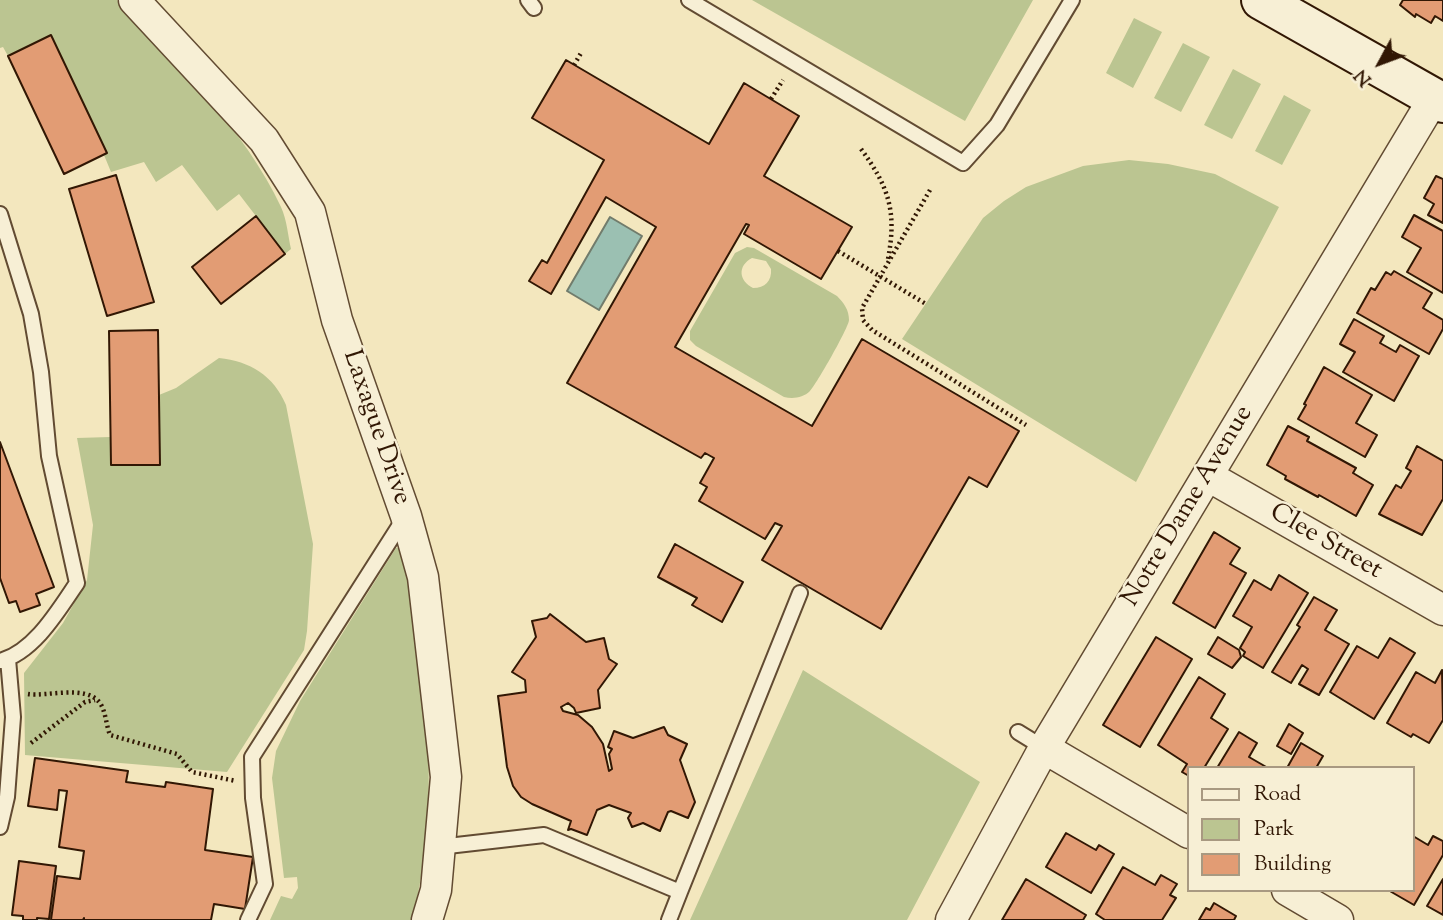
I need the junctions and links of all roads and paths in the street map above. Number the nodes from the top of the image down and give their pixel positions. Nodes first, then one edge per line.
1 (134, 0) edge
2 (689, 0) edge
3 (1072, 0) edge
4 (1261, 0) edge
5 (581, 53) dead end
6 (574, 65) dead end
7 (783, 80) dead end
8 (771, 99) dead end
9 (1439, 101) edge
10 (861, 149) dead end
11 (930, 190) dead end
12 (0, 214) edge
13 (838, 251) dead end
14 (886, 266) junction
15 (880, 277) junction
16 (926, 304) dead end
17 (1026, 425) dead end
18 (1208, 476) junction
19 (405, 516) junction
20 (800, 593) dead end
21 (1443, 610) edge
22 (4, 660) edge
23 (11, 688) junction
24 (96, 700) junction
25 (1018, 732) dead end
26 (1044, 748) junction
27 (10, 759) junction
28 (253, 785) junction
29 (0, 827) edge
30 (1188, 832) edge
31 (439, 847) junction
32 (680, 892) junction
33 (1290, 892) edge
34 (1321, 916) edge
35 (248, 920) edge
36 (427, 920) edge
37 (670, 920) edge
38 (951, 920) edge

1 - 19 street, Laxague Drive
2 - 3 lane
4 - 9 main road
5 - 6 path
7 - 8 path
9 - 18 street, Notre Dame Avenue
10 - 14 path
11 - 14 path
12 - 22 lane
13 - 15 path
14 - 15 path
15 - 16 path
15 - 17 path
18 - 21 street, Clee Street
18 - 26 street, Notre Dame Avenue
19 - 28 lane
19 - 31 street, Laxague Drive
20 - 32 lane
22 - 23 lane
23 - 24 path
23 - 27 lane
24 - 27 path
24 - 28 path
25 - 26 lane
26 - 30 street
26 - 38 street, Notre Dame Avenue
27 - 29 lane
28 - 35 lane
31 - 32 lane
31 - 36 street, Laxague Drive
32 - 37 lane
33 - 34 street

